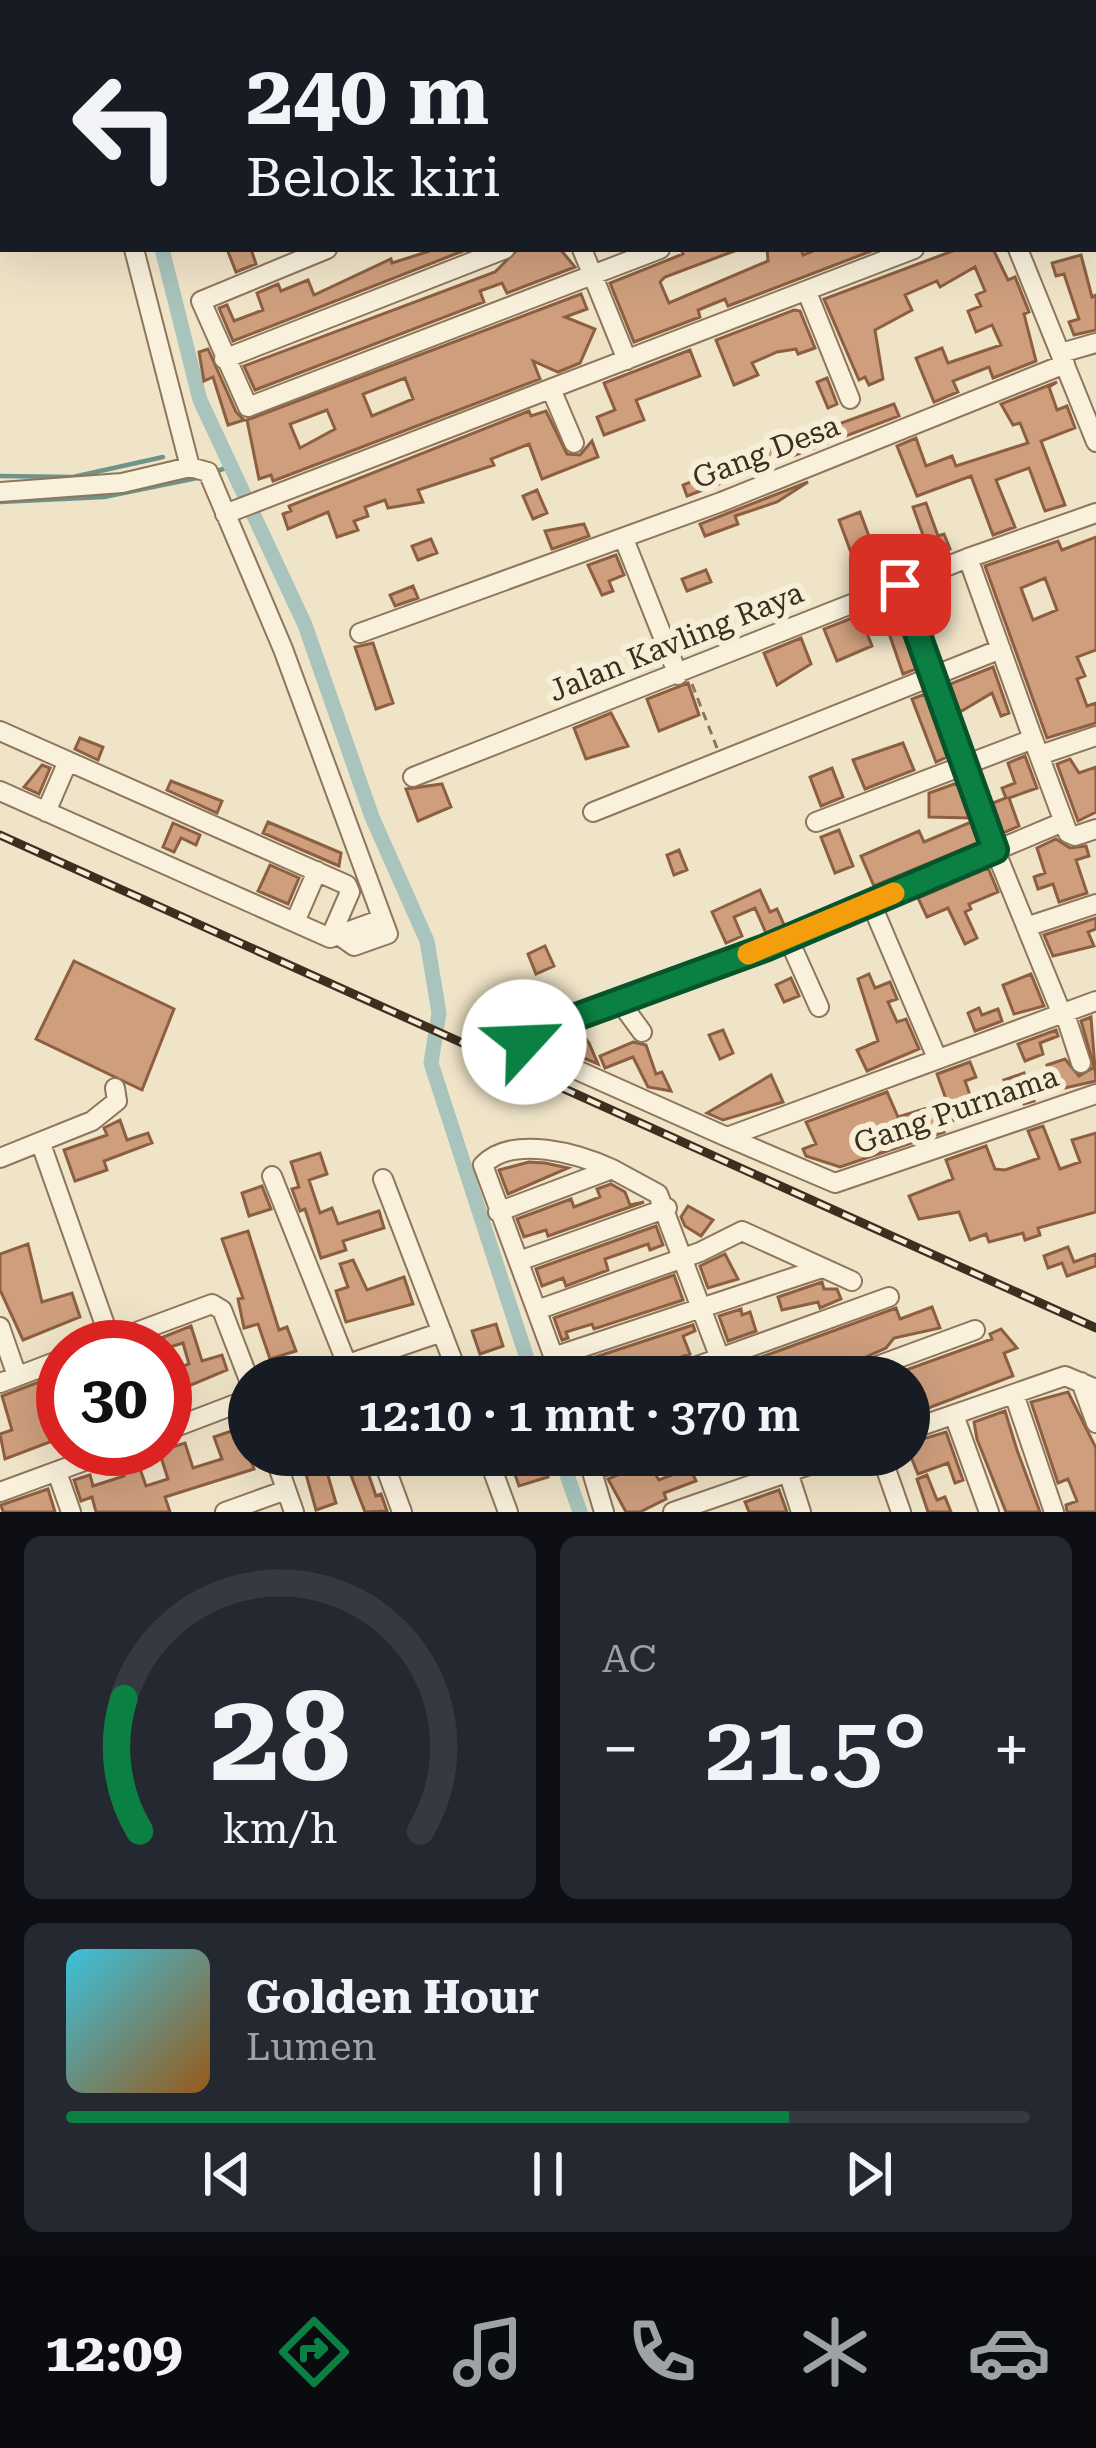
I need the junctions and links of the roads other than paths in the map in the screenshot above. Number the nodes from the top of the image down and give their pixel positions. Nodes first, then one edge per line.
1 (135, 252) edge
2 (319, 252) edge
3 (497, 252) edge
4 (583, 252) edge
5 (651, 252) edge
6 (907, 252) edge
7 (1019, 252) edge
8 (592, 274) junction
9 (807, 292) junction
10 (1096, 343) edge
11 (230, 355) junction
12 (1063, 359) junction
13 (627, 360) junction
14 (551, 389) junction
15 (1087, 391) edge
16 (850, 399) dead end
17 (574, 442) dead end
18 (1096, 442) edge
19 (190, 467) junction
20 (0, 492) edge
21 (242, 507) junction
22 (1096, 513) edge
23 (624, 538) junction
24 (968, 558) junction
25 (900, 585) junction
26 (360, 633) dead end
27 (1001, 650) junction
28 (682, 673) junction
29 (932, 678) junction
30 (0, 730) edge
31 (1096, 736) edge
32 (1036, 747) junction
33 (68, 761) junction
34 (964, 762) junction
35 (413, 777) dead end
36 (0, 791) edge
37 (46, 812) junction
38 (592, 812) dead end
39 (816, 822) dead end
40 (1063, 822) junction
41 (1096, 829) edge
42 (995, 850) junction
43 (317, 871) junction
44 (871, 903) junction
45 (1096, 904) edge
46 (295, 922) junction
47 (1029, 926) junction
48 (335, 937) junction
49 (788, 938) junction
50 (1096, 1001) edge
51 (620, 1002) junction
52 (819, 1007) dead end
53 (1062, 1011) junction
54 (642, 1032) dead end
55 (937, 1058) junction
56 (1081, 1063) dead end
57 (115, 1088) dead end
58 (1096, 1094) edge
59 (727, 1137) junction
60 (41, 1144) junction
61 (0, 1158) edge
62 (612, 1169) junction
63 (272, 1176) dead end
64 (383, 1179) dead end
65 (667, 1208) junction
66 (498, 1212) junction
67 (683, 1256) junction
68 (519, 1261) junction
69 (822, 1268) junction
70 (852, 1281) dead end
71 (889, 1297) dead end
72 (699, 1308) junction
73 (537, 1310) junction
74 (96, 1320) edge
75 (176, 1320) edge
76 (0, 1327) edge
77 (975, 1330) dead end
78 (442, 1333) junction
79 (239, 1356) edge
80 (343, 1356) edge
81 (384, 1356) edge
82 (451, 1356) edge
83 (554, 1356) edge
84 (557, 1356) edge
85 (719, 1356) edge
86 (752, 1356) edge
87 (915, 1356) edge
88 (8, 1379) edge
89 (1088, 1386) edge
90 (1015, 1397) junction
91 (228, 1407) edge
92 (954, 1415) junction
93 (192, 1421) edge
94 (930, 1423) edge
95 (1096, 1423) edge
96 (46, 1476) edge
97 (58, 1476) edge
98 (281, 1476) edge
99 (389, 1476) edge
100 (495, 1476) edge
101 (594, 1476) edge
102 (780, 1476) edge
103 (789, 1476) edge
104 (888, 1476) edge
105 (286, 1490) junction
106 (0, 1492) edge
107 (724, 1504) edge
108 (231, 1511) edge
109 (71, 1512) edge
110 (294, 1512) edge
111 (402, 1512) edge
112 (508, 1512) edge
113 (604, 1512) edge
114 (673, 1512) edge
115 (801, 1512) edge
116 (901, 1512) edge
117 (989, 1512) edge
118 (1054, 1512) edge

1 - 19 street
2 - 11 street
3 - 11 street
4 - 8 street
5 - 8 street
6 - 9 street
7 - 12 street
8 - 11 street
8 - 13 street
9 - 13 street
9 - 16 street
10 - 12 street, Gang Desa
12 - 15 street
12 - 23 street, Gang Desa
13 - 14 street
14 - 17 street
14 - 21 street
15 - 18 street
19 - 20 street
19 - 21 street
21 - 48 street
22 - 24 street, Jalan Kavling Raya
23 - 26 street, Gang Desa
23 - 28 street
24 - 25 street, Jalan Kavling Raya
24 - 27 street
25 - 28 street, Jalan Kavling Raya
25 - 29 street
27 - 29 street
27 - 32 street
28 - 35 street, Jalan Kavling Raya
29 - 34 street
29 - 38 street
30 - 33 street
31 - 32 street
32 - 34 street
32 - 40 street
33 - 37 street
33 - 43 street
34 - 39 street
34 - 42 street
36 - 37 street
37 - 46 street
40 - 41 street
40 - 42 street
42 - 44 street
42 - 47 street
43 - 46 street
43 - 48 street
44 - 49 street
44 - 55 street
45 - 47 street
46 - 48 street
47 - 53 street
49 - 51 street
49 - 52 street
50 - 53 street
51 - 54 street
51 - 59 street
53 - 55 street
53 - 56 street
55 - 59 street
57 - 60 street
58 - 59 street, Gang Purnama
60 - 61 street
60 - 74 street
62 - 65 street
62 - 66 street
62 - 66 street
63 - 80 street
64 - 78 street
65 - 67 street
65 - 68 street
66 - 68 street
67 - 69 street
67 - 72 street
67 - 73 street
68 - 73 street
69 - 70 street
69 - 72 street
71 - 86 street
72 - 84 street
72 - 85 street
73 - 83 street
75 - 79 street
76 - 88 street
77 - 87 street
78 - 81 street
78 - 82 street
89 - 90 street
89 - 95 street
90 - 92 street
90 - 118 street
91 - 93 street
92 - 94 street
92 - 117 street
96 - 106 street
97 - 109 street
98 - 105 street
99 - 111 street
100 - 112 street
101 - 113 street
102 - 107 street
103 - 115 street
104 - 116 street
105 - 108 street
105 - 110 street
107 - 114 street

